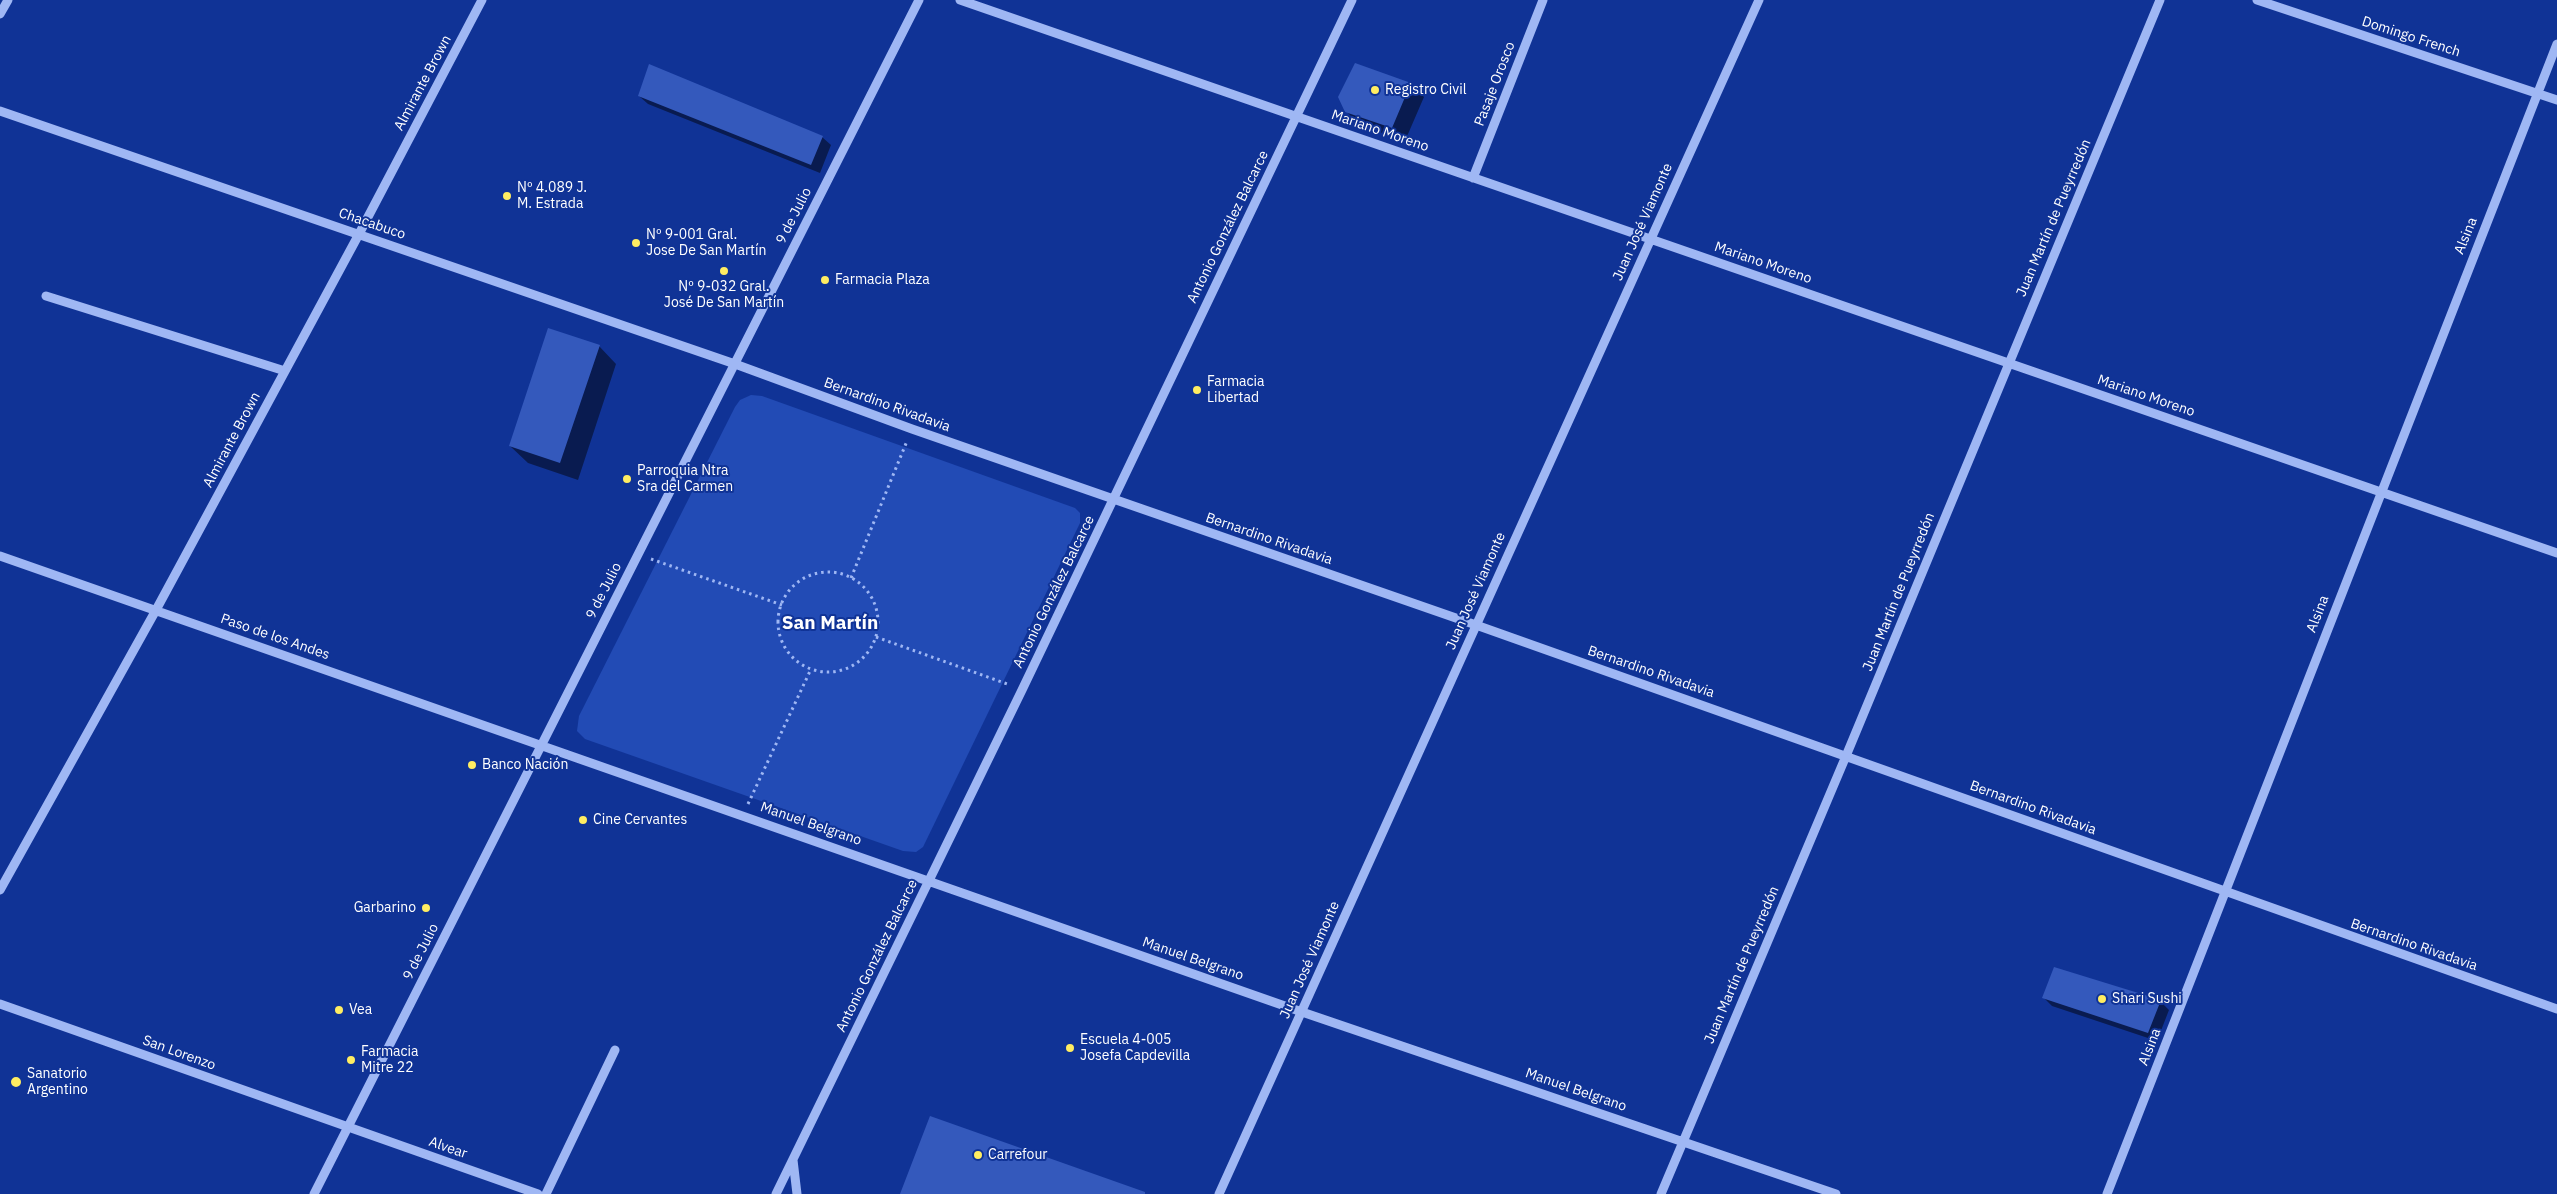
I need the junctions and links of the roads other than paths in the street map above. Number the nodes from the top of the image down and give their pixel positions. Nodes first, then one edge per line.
1 (8, 0) edge
2 (482, 0) edge
3 (919, 0) edge
4 (960, 0) edge
5 (1352, 0) edge
6 (1543, 0) edge
7 (1759, 0) edge
8 (2160, 0) edge
9 (2257, 0) edge
10 (0, 14) edge
11 (2557, 44) edge
12 (2538, 94) junction
13 (2557, 100) edge
14 (0, 111) edge
15 (1296, 117) junction
16 (1473, 178) junction
17 (359, 234) junction
18 (1650, 239) junction
19 (46, 296) dead end
20 (2008, 363) junction
21 (735, 364) junction
22 (284, 372) junction
23 (2380, 492) junction
24 (1113, 500) junction
25 (2557, 553) edge
26 (0, 556) edge
27 (156, 610) junction
28 (1476, 625) junction
29 (542, 745) junction
30 (1846, 756) junction
31 (929, 880) junction
32 (0, 890) edge
33 (2225, 893) junction
34 (0, 1004) edge
35 (2557, 1010) edge
36 (1302, 1012) junction
37 (615, 1050) dead end
38 (348, 1127) junction
39 (1682, 1141) junction
40 (793, 1160) junction
41 (314, 1194) edge
42 (538, 1194) edge
43 (546, 1194) edge
44 (776, 1194) edge
45 (796, 1194) edge
46 (1219, 1194) edge
47 (1661, 1194) edge
48 (1836, 1194) edge
49 (2107, 1194) edge

1 - 10 street
2 - 17 street, Almirante Brown
3 - 21 street, 9 de Julio
4 - 15 street, Mariano Moreno
5 - 15 street, Antonio González Balcarce
6 - 16 street, Pasaje Orosco
7 - 18 street, Juan José Viamonte
8 - 20 street, Juan Martín de Pueyrredón
9 - 12 street, Domingo French
11 - 12 street, Alsina
12 - 13 street, Domingo French
12 - 23 street, Alsina
14 - 17 street, Chacabuco
15 - 16 street, Mariano Moreno
15 - 24 street, Antonio González Balcarce
16 - 18 street, Mariano Moreno
17 - 21 street, Chacabuco
17 - 22 street, Almirante Brown
18 - 20 street, Mariano Moreno
18 - 28 street, Juan José Viamonte
19 - 22 street
20 - 23 street, Mariano Moreno
20 - 30 street, Juan Martín de Pueyrredón
21 - 24 street, Bernardino Rivadavia
21 - 29 street, 9 de Julio
22 - 27 street, Almirante Brown
23 - 25 street, Mariano Moreno
23 - 33 street, Alsina
24 - 28 street, Bernardino Rivadavia
24 - 31 street, Antonio González Balcarce
26 - 27 street, Paso de los Andes
27 - 29 street, Paso de los Andes
27 - 32 street, Almirante Brown
28 - 30 street, Bernardino Rivadavia
28 - 36 street, Juan José Viamonte
29 - 31 street, Manuel Belgrano
29 - 38 street, 9 de Julio
30 - 33 street, Bernardino Rivadavia
30 - 39 street, Juan Martín de Pueyrredón
31 - 36 street, Manuel Belgrano
31 - 40 street, Antonio González Balcarce
33 - 35 street, Bernardino Rivadavia
33 - 49 street, Alsina
34 - 38 street, San Lorenzo
36 - 39 street, Manuel Belgrano
36 - 46 street, Juan José Viamonte
37 - 43 street
38 - 41 street, 9 de Julio
38 - 42 street, Alvear
39 - 47 street, Juan Martín de Pueyrredón
39 - 48 street, Manuel Belgrano
40 - 44 street, Antonio González Balcarce
40 - 45 street

